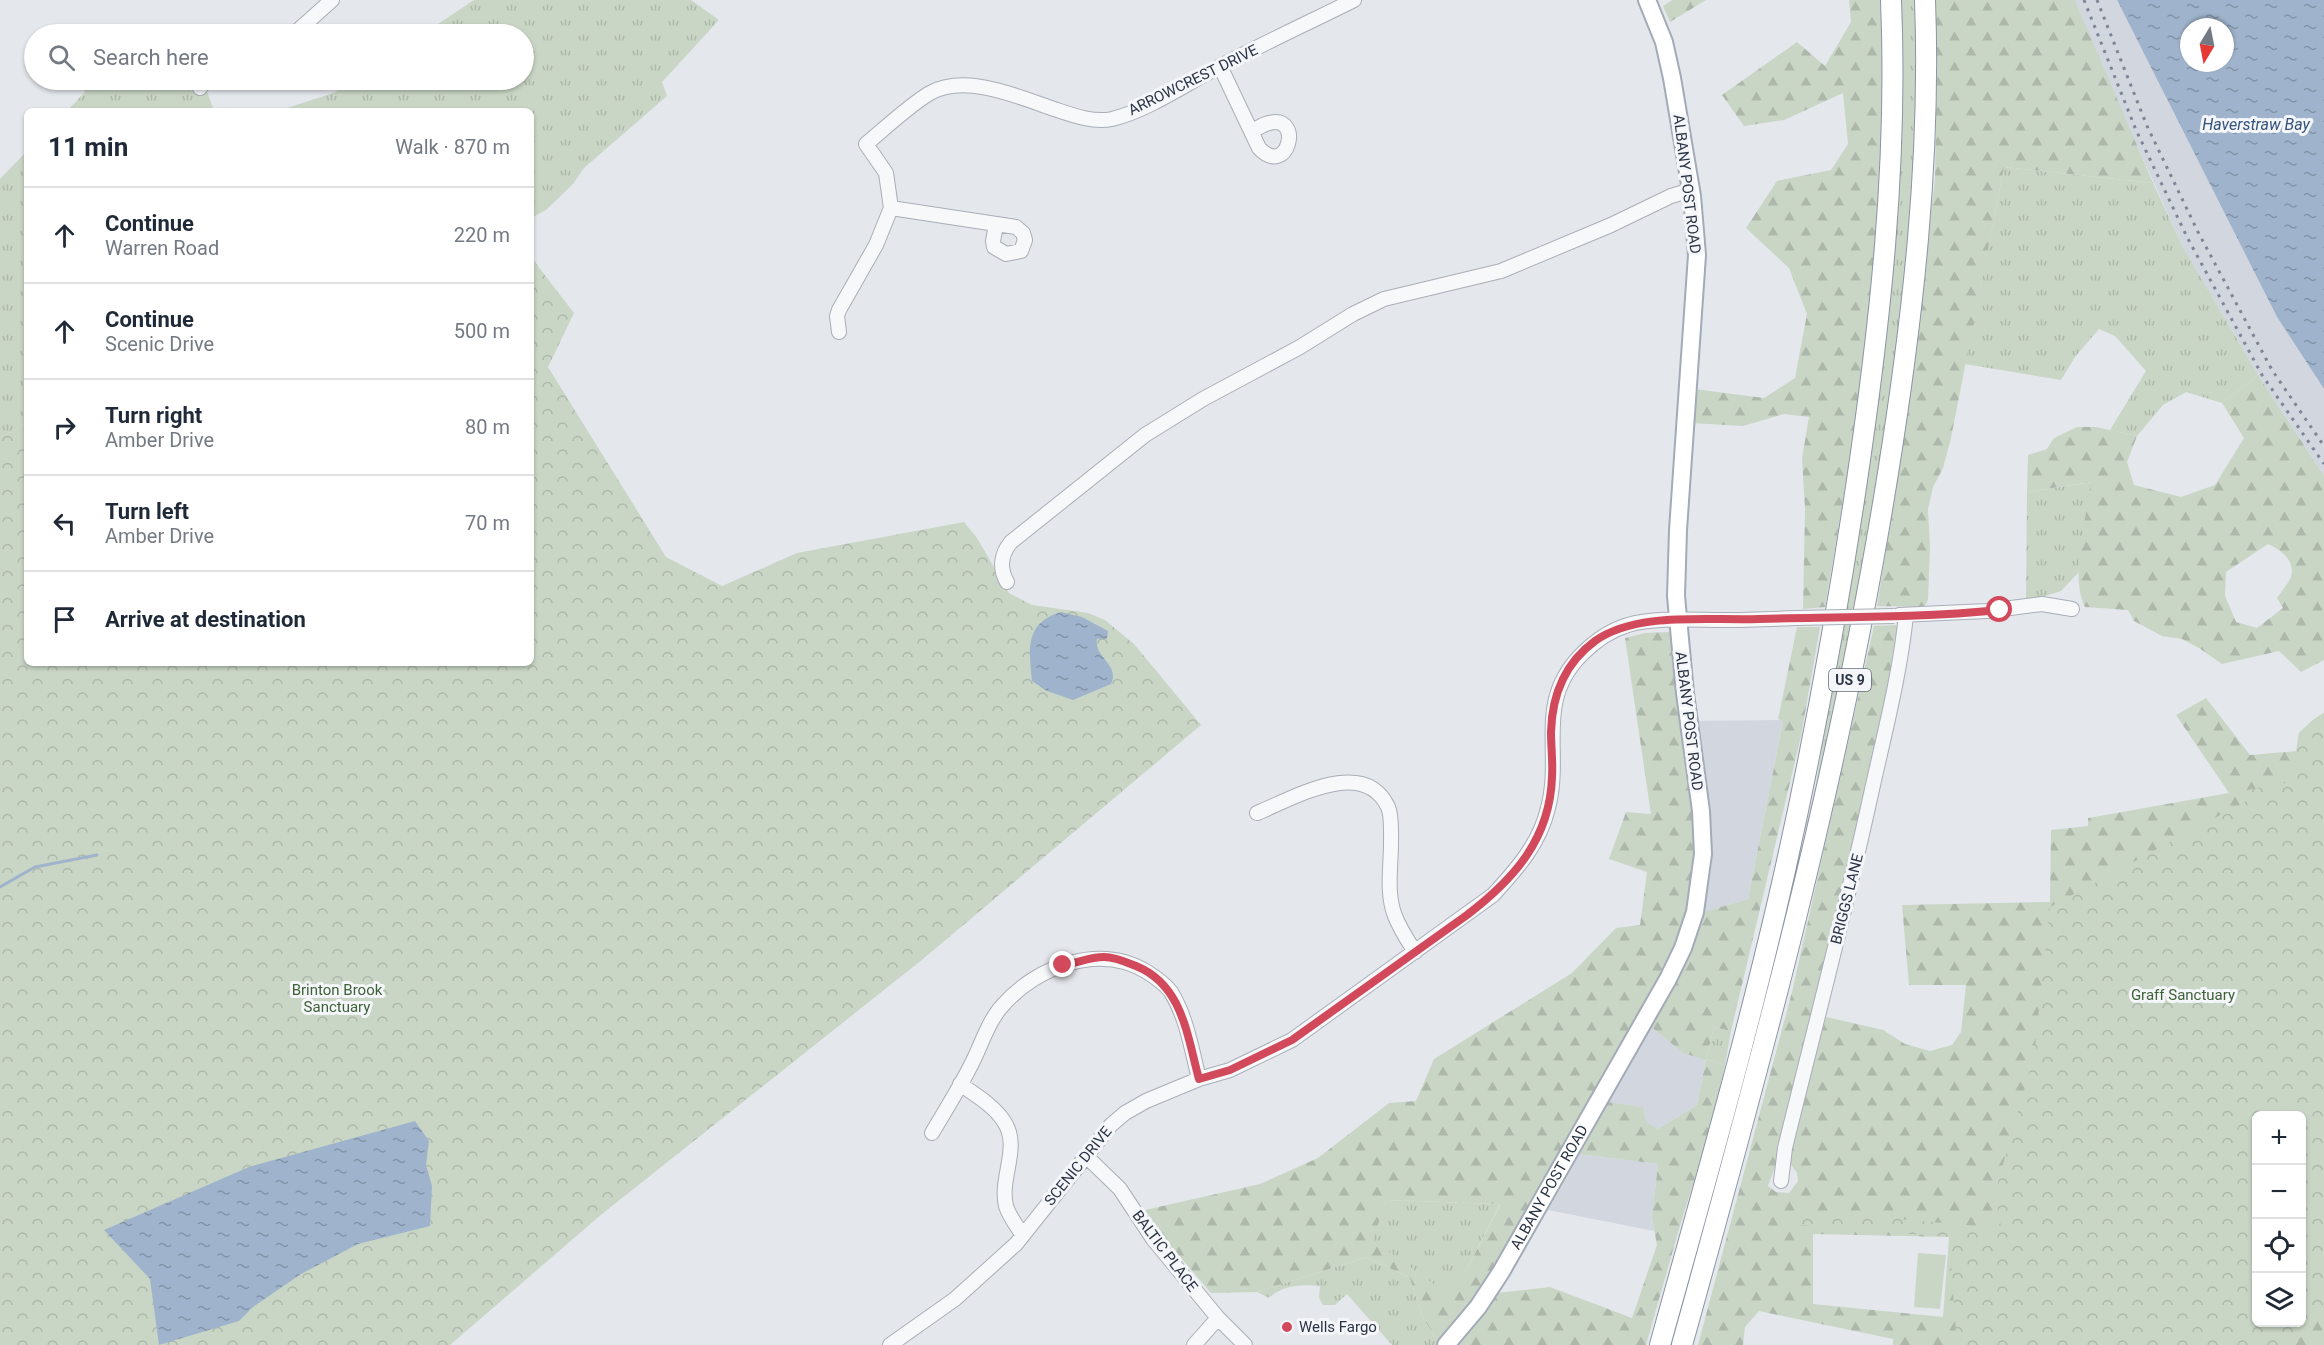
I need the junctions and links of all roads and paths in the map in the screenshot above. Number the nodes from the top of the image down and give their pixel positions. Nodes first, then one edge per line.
1 (332, 0) edge
2 (1354, 0) edge
3 (1647, 0) edge
4 (1891, 0) edge
5 (1925, 0) edge
6 (305, 24) edge
7 (1220, 66) junction
8 (1252, 131) dead end
9 (1691, 190) junction
10 (891, 208) junction
11 (996, 225) dead end
12 (839, 332) dead end
13 (1007, 582) dead end
14 (2072, 609) dead end
15 (1900, 615) junction
16 (1677, 620) junction
17 (1257, 813) dead end
18 (1415, 952) junction
19 (1199, 1079) junction
20 (960, 1084) junction
21 (932, 1133) dead end
22 (1086, 1156) junction
23 (1781, 1181) dead end
24 (1022, 1234) junction
25 (1218, 1318) junction
26 (890, 1345) edge
27 (1194, 1345) edge
28 (1245, 1345) edge
29 (1446, 1345) edge
30 (1660, 1345) edge
31 (1682, 1345) edge

1 - 6 street
2 - 7 street, ARROWCREST DRIVE
3 - 9 main road, ALBANY POST ROAD
4 - 30 highway, US 9
5 - 31 highway, US 9
7 - 8 street
7 - 10 street, ARROWCREST DRIVE
9 - 13 street
9 - 16 main road, ALBANY POST ROAD
10 - 11 street
10 - 12 street
14 - 15 street, SCENIC DRIVE
15 - 16 street, SCENIC DRIVE, bridge
15 - 23 street, BRIGGS LANE
16 - 18 street, SCENIC DRIVE
16 - 29 main road, ALBANY POST ROAD
17 - 18 street
18 - 19 street, SCENIC DRIVE
19 - 20 street
19 - 22 street, SCENIC DRIVE
20 - 21 street
20 - 24 street
22 - 24 street, SCENIC DRIVE
22 - 25 street, BALTIC PLACE
24 - 26 street, SCENIC DRIVE
25 - 27 street
25 - 28 street, BALTIC PLACE

